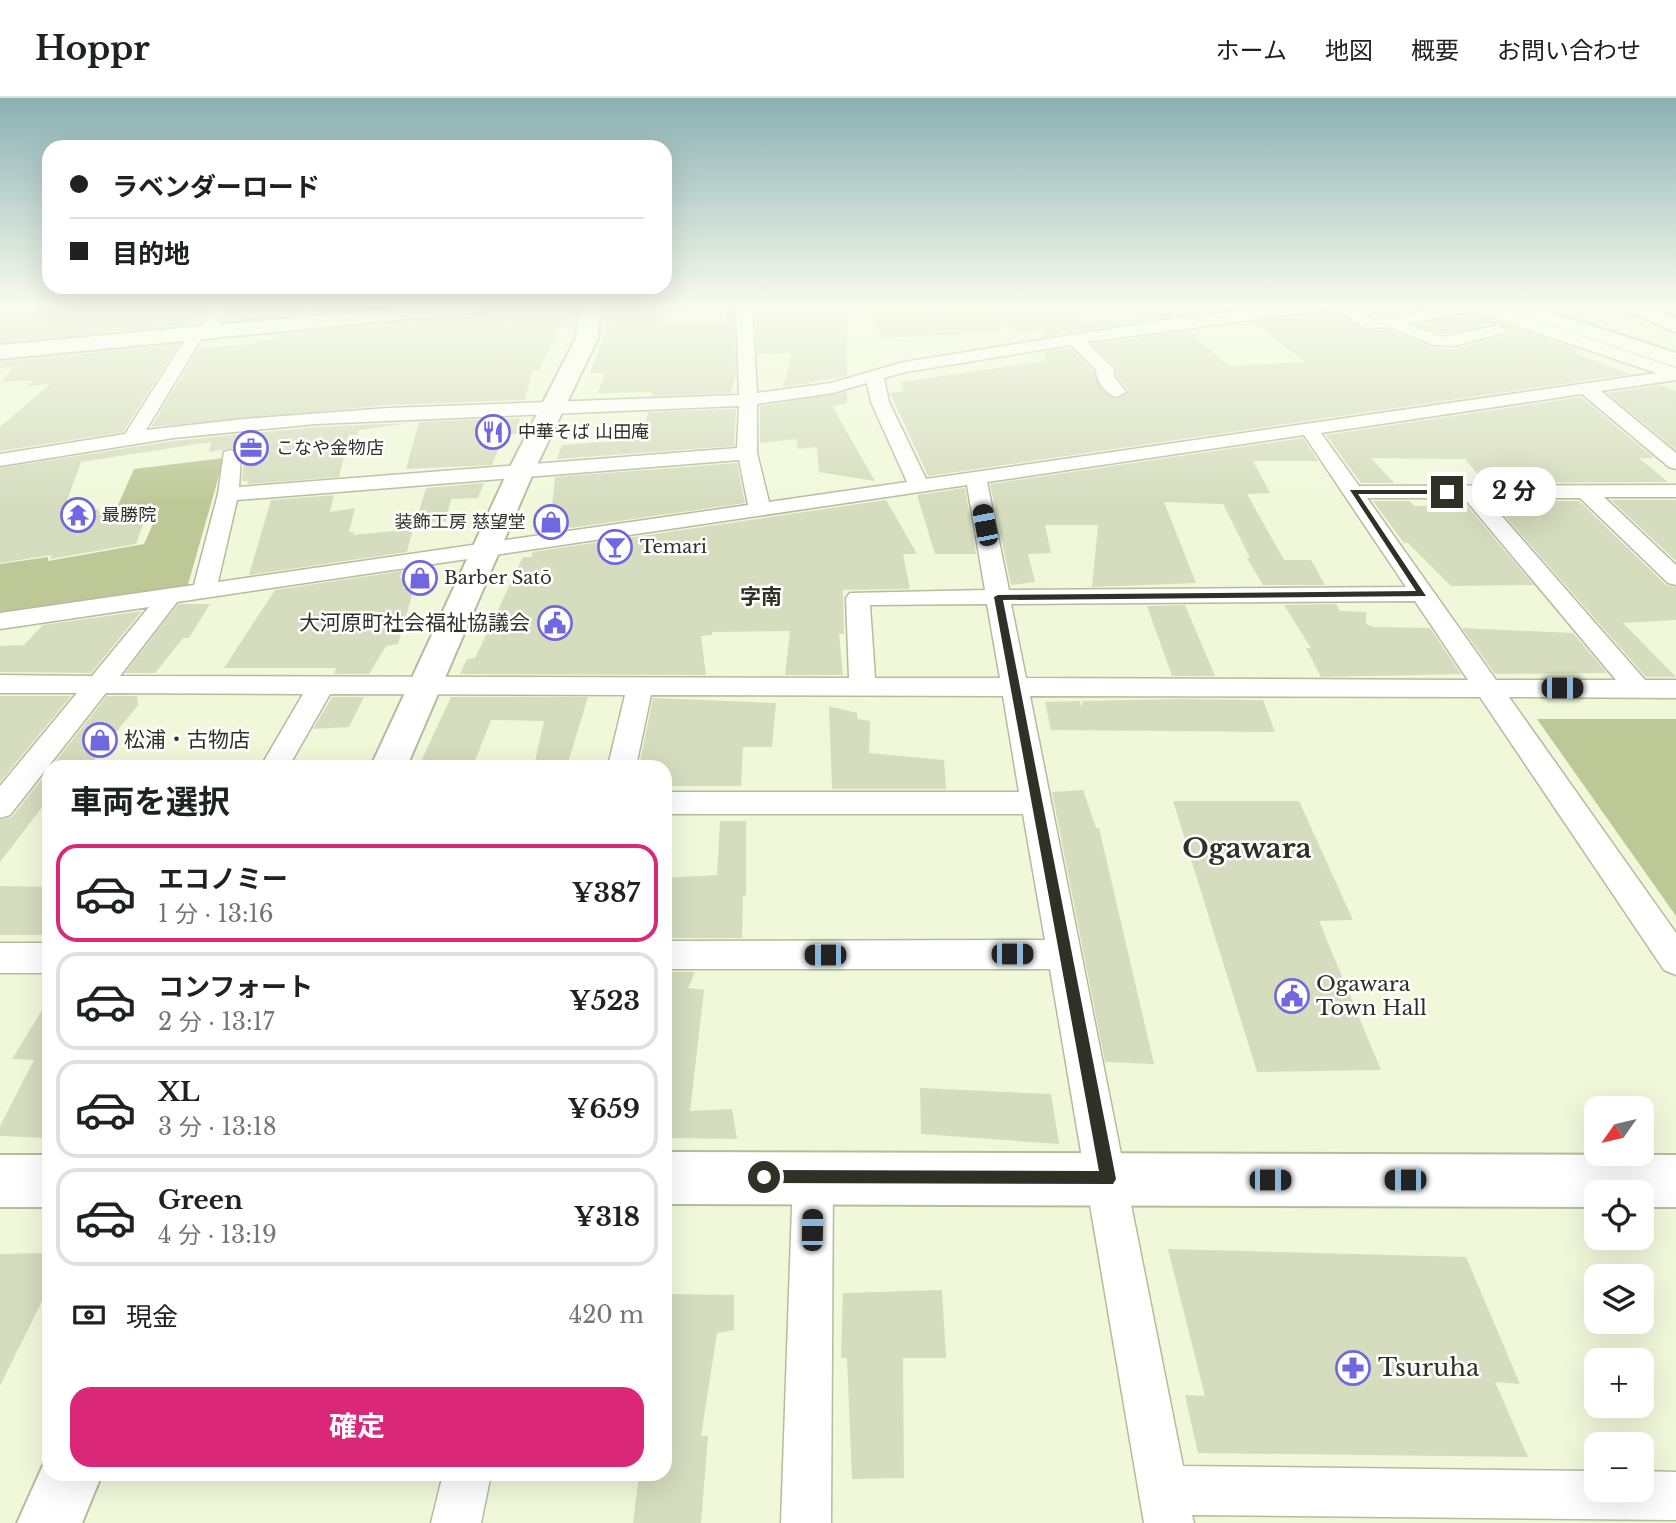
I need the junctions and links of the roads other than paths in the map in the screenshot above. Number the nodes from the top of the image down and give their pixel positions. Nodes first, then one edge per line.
1 (176, 372) edge
2 (570, 372) edge
3 (748, 372) edge
4 (891, 372) edge
5 (1105, 372) edge
6 (1676, 374) edge
7 (875, 377) junction
8 (1587, 388) junction
9 (1117, 391) dead end
10 (747, 400) junction
11 (553, 407) junction
12 (1308, 428) junction
13 (131, 439) junction
14 (747, 453) junction
15 (231, 456) dead end
16 (0, 460) edge
17 (1676, 463) edge
18 (521, 471) junction
19 (976, 477) junction
20 (919, 485) junction
21 (1676, 491) edge
22 (1353, 492) junction
23 (1470, 492) junction
24 (1586, 492) junction
25 (228, 494) junction
26 (760, 509) junction
27 (485, 551) junction
28 (1676, 578) edge
29 (204, 592) junction
30 (1423, 594) junction
31 (169, 597) junction
32 (998, 597) junction
33 (0, 621) edge
34 (99, 685) junction
35 (321, 686) junction
36 (426, 687) junction
37 (640, 687) junction
38 (3, 688) edge
39 (862, 688) junction
40 (1487, 688) junction
41 (1637, 688) junction
42 (1016, 689) junction
43 (1676, 689) edge
44 (278, 760) edge
45 (392, 760) edge
46 (623, 760) edge
47 (24, 780) edge
48 (672, 803) edge
49 (1037, 803) junction
50 (0, 807) edge
51 (1066, 954) junction
52 (672, 955) edge
53 (1674, 955) edge
54 (0, 958) edge
55 (42, 958) edge
56 (813, 1177) junction
57 (672, 1178) edge
58 (1108, 1179) junction
59 (0, 1181) edge
60 (42, 1181) edge
61 (1676, 1181) edge
62 (68, 1481) edge
63 (465, 1481) edge
64 (1676, 1496) edge
65 (1166, 1507) edge
66 (49, 1523) edge
67 (456, 1523) edge
68 (806, 1523) edge

1 - 13 street
2 - 11 street
3 - 10 street
4 - 7 street
5 - 9 street
6 - 8 street
7 - 10 street
7 - 20 street
8 - 12 street
8 - 17 street
10 - 11 street
10 - 14 street
11 - 13 street
11 - 18 street
12 - 19 street
12 - 22 street
13 - 16 street
14 - 18 street
14 - 26 street
15 - 25 street
18 - 25 street
18 - 27 street
19 - 20 street
19 - 32 street
20 - 26 street
21 - 24 street
22 - 23 street
22 - 30 street
23 - 24 street
23 - 41 street
24 - 28 street
25 - 29 street
26 - 27 street
27 - 29 street
27 - 36 street
29 - 31 street
30 - 32 street
30 - 40 street
31 - 33 street
31 - 34 street
32 - 39 street
32 - 42 street
34 - 35 street
34 - 38 street
34 - 47 street
35 - 36 street
35 - 44 street
36 - 37 street
36 - 45 street
37 - 39 street
37 - 46 street
39 - 42 street
40 - 41 street
40 - 42 street
40 - 53 street
41 - 43 street
42 - 49 street
47 - 50 street
48 - 49 street
49 - 51 street
51 - 52 street
51 - 58 street
54 - 55 street
56 - 57 street
56 - 58 street
56 - 68 street
58 - 61 street
58 - 65 street
59 - 60 street
62 - 66 street
63 - 67 street
64 - 65 street

